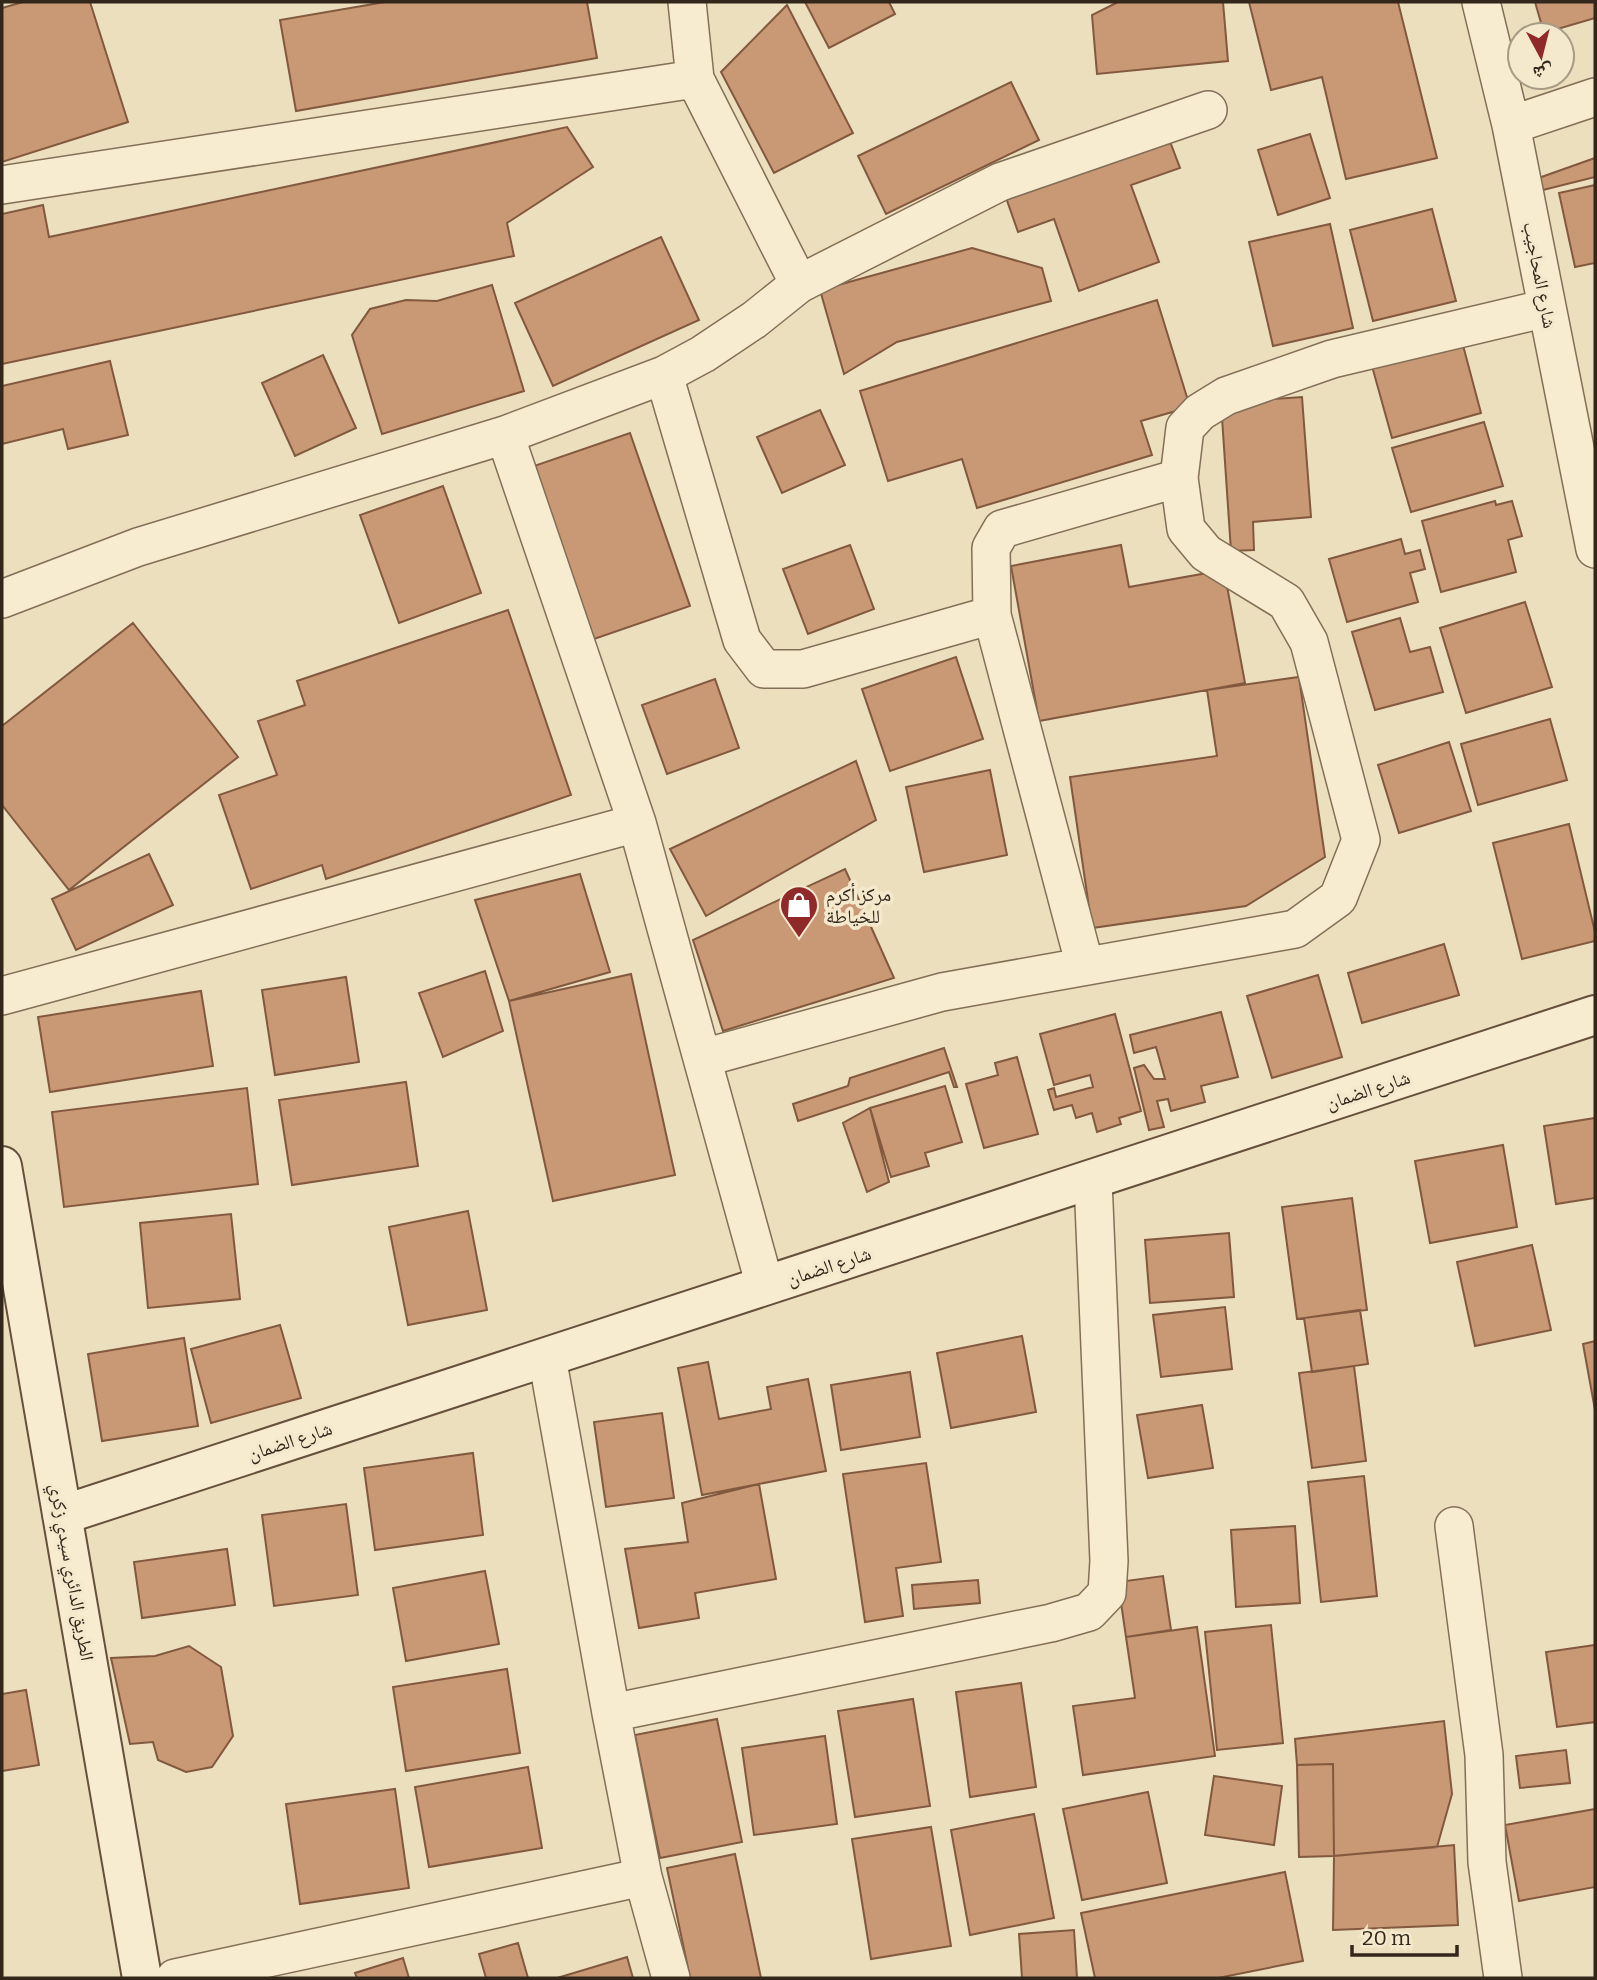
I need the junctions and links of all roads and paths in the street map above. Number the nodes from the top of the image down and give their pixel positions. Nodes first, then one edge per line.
1 (687, 2) edge
2 (1481, 2) edge
3 (695, 79) junction
4 (1595, 97) edge
5 (1208, 110) dead end
6 (1511, 125) junction
7 (2, 185) edge
8 (799, 284) junction
9 (1547, 308) junction
10 (664, 375) junction
11 (505, 435) junction
12 (1179, 478) junction
13 (1595, 548) edge
14 (2, 599) edge
15 (992, 615) junction
16 (637, 823) junction
17 (1085, 966) junction
18 (2, 996) edge
19 (1595, 1015) edge
20 (703, 1058) junction
21 (2, 1166) edge
22 (1093, 1180) junction
23 (765, 1286) junction
24 (547, 1357) junction
25 (62, 1515) junction
26 (1454, 1526) dead end
27 (611, 1713) junction
28 (643, 1877) junction
29 (142, 1978) edge
30 (175, 1978) edge
31 (671, 1978) edge
32 (1503, 1978) edge

1 - 3 street
2 - 6 street, شارع المحاجيب
3 - 7 street
3 - 8 street
4 - 6 street
5 - 8 street
6 - 9 street, شارع المحاجيب
8 - 10 street
9 - 12 street
9 - 13 street, شارع المحاجيب
10 - 11 street
10 - 15 street
11 - 14 street
11 - 16 street
12 - 15 street
12 - 17 street
15 - 17 street
16 - 18 street
16 - 20 street
17 - 20 street
19 - 22 street, شارع الضمان
20 - 23 street
21 - 25 street, الطريق الدائري سيدي زكري
22 - 23 street, شارع الضمان
22 - 27 street
23 - 24 street, شارع الضمان
24 - 25 street, شارع الضمان
24 - 27 street
25 - 29 street, الطريق الدائري سيدي زكري
26 - 32 street
27 - 28 street
28 - 30 street
28 - 31 street

